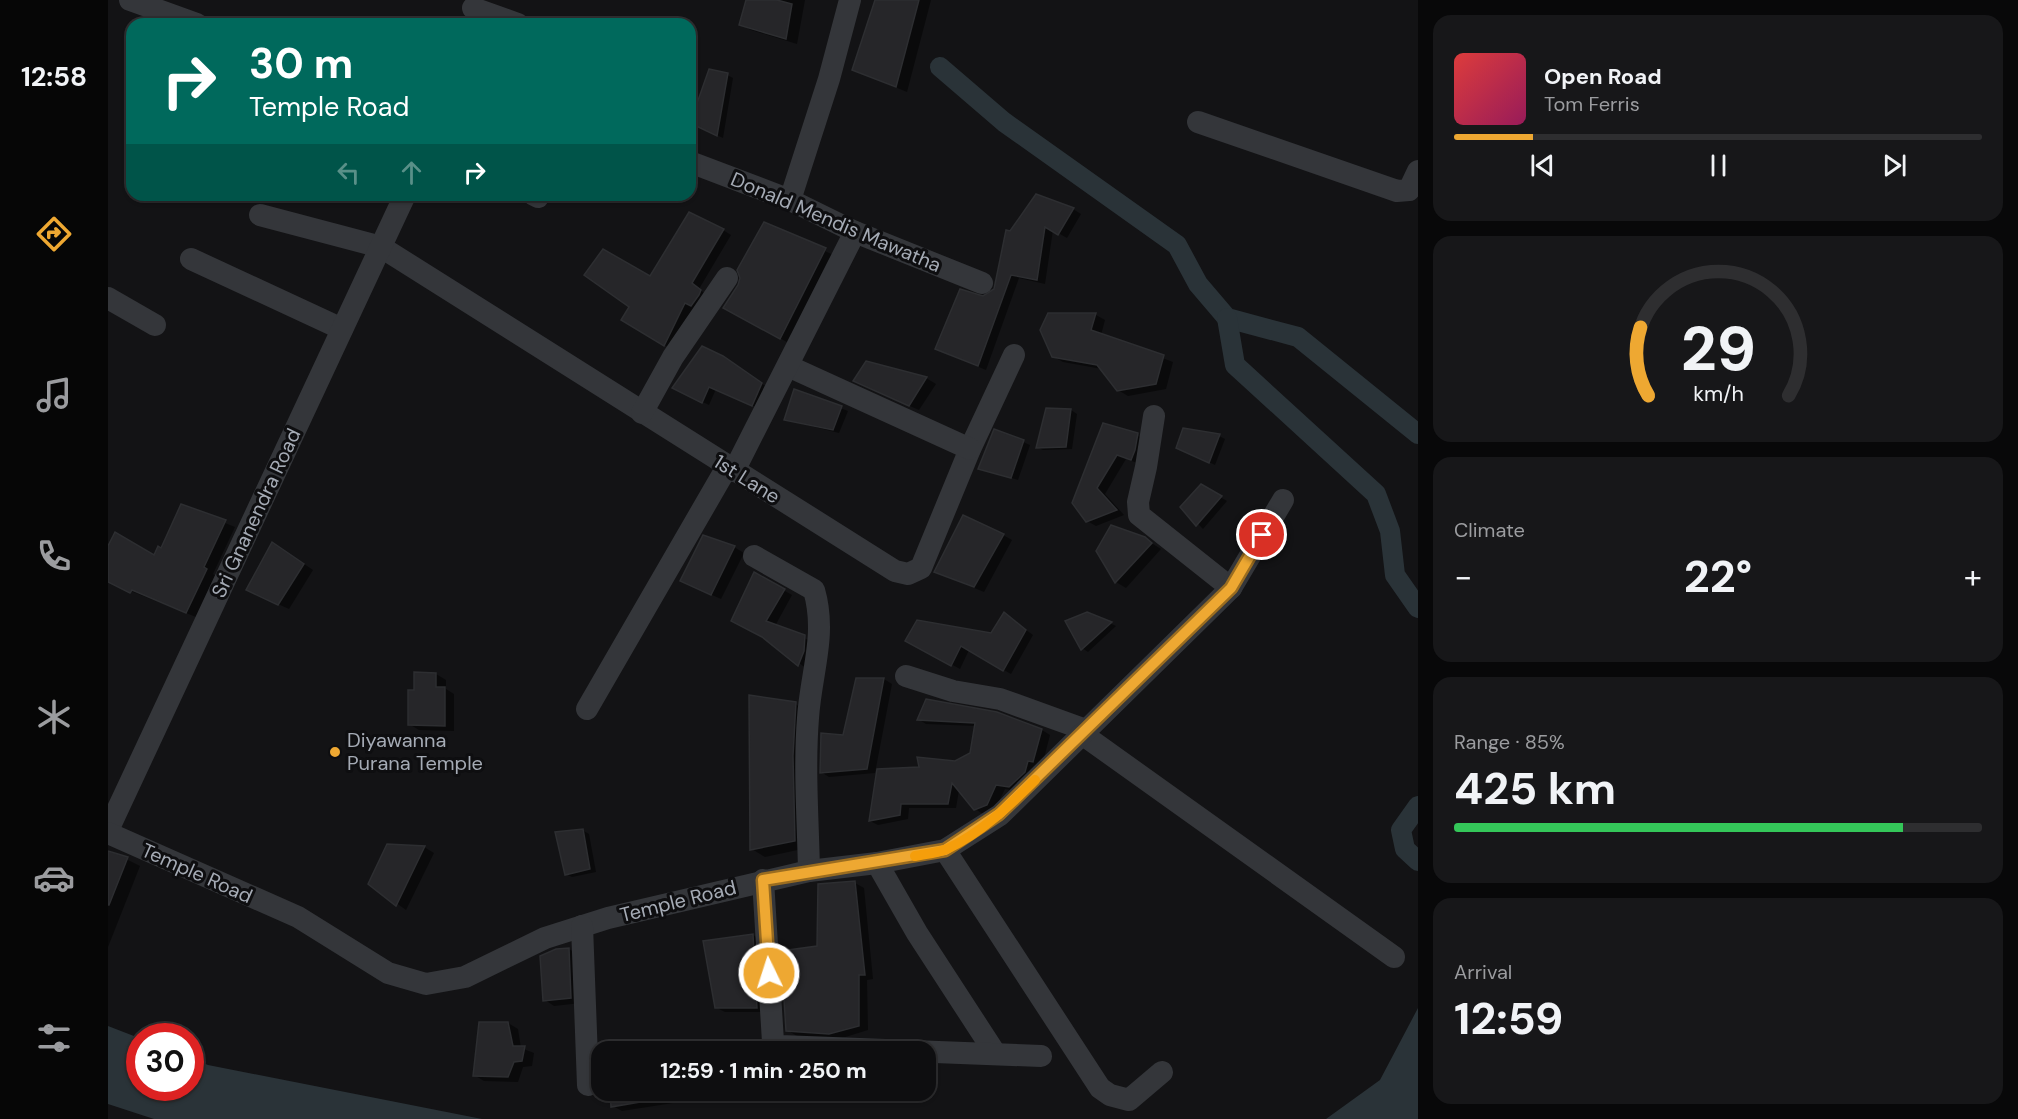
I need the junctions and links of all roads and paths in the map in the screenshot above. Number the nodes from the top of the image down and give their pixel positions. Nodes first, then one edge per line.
1 (130, 0) edge
2 (850, 0) edge
3 (472, 11) edge
4 (180, 18) edge
5 (497, 18) edge
6 (1198, 122) dead end
7 (696, 164) edge
8 (1418, 171) edge
9 (790, 200) junction
10 (402, 201) edge
11 (260, 215) dead end
12 (855, 232) junction
13 (381, 247) junction
14 (191, 259) dead end
15 (727, 278) dead end
16 (982, 283) dead end
17 (108, 298) edge
18 (155, 325) dead end
19 (342, 329) junction
20 (1014, 355) dead end
21 (789, 366) junction
22 (642, 413) junction
23 (1154, 416) dead end
24 (970, 449) junction
25 (730, 469) junction
26 (1282, 500) dead end
27 (754, 556) dead end
28 (1231, 588) junction
29 (906, 676) dead end
30 (587, 709) dead end
31 (1084, 732) junction
32 (108, 832) edge
33 (945, 850) junction
34 (877, 863) junction
35 (809, 871) junction
36 (763, 880) junction
37 (582, 926) junction
38 (1394, 957) dead end
39 (995, 1053) junction
40 (1041, 1056) dead end
41 (1162, 1072) dead end
42 (588, 1085) dead end

1 - 4 street
2 - 9 street
3 - 5 street
6 - 8 street
7 - 9 street, Donald Mendis Mawatha
9 - 12 street, Donald Mendis Mawatha
10 - 13 street, Sri Gnanendra Road
11 - 13 street, 1st Lane
12 - 16 street, Donald Mendis Mawatha
12 - 21 street
13 - 19 street, Sri Gnanendra Road
13 - 22 street, 1st Lane
14 - 19 street
15 - 22 street
17 - 18 street
19 - 32 street, Sri Gnanendra Road
20 - 24 street, 1st Lane
21 - 24 street
21 - 25 street
22 - 25 street, 1st Lane
23 - 28 street
24 - 25 street, 1st Lane
25 - 30 street
26 - 28 street, Temple Road
27 - 35 street
28 - 31 street, Temple Road
29 - 31 street
31 - 33 street, Temple Road
31 - 38 street
32 - 37 street, Temple Road
33 - 34 street, Temple Road
33 - 41 street
34 - 35 street, Temple Road
34 - 39 street
35 - 36 street, Temple Road
36 - 37 street, Temple Road
36 - 39 street
37 - 42 street
39 - 40 street

